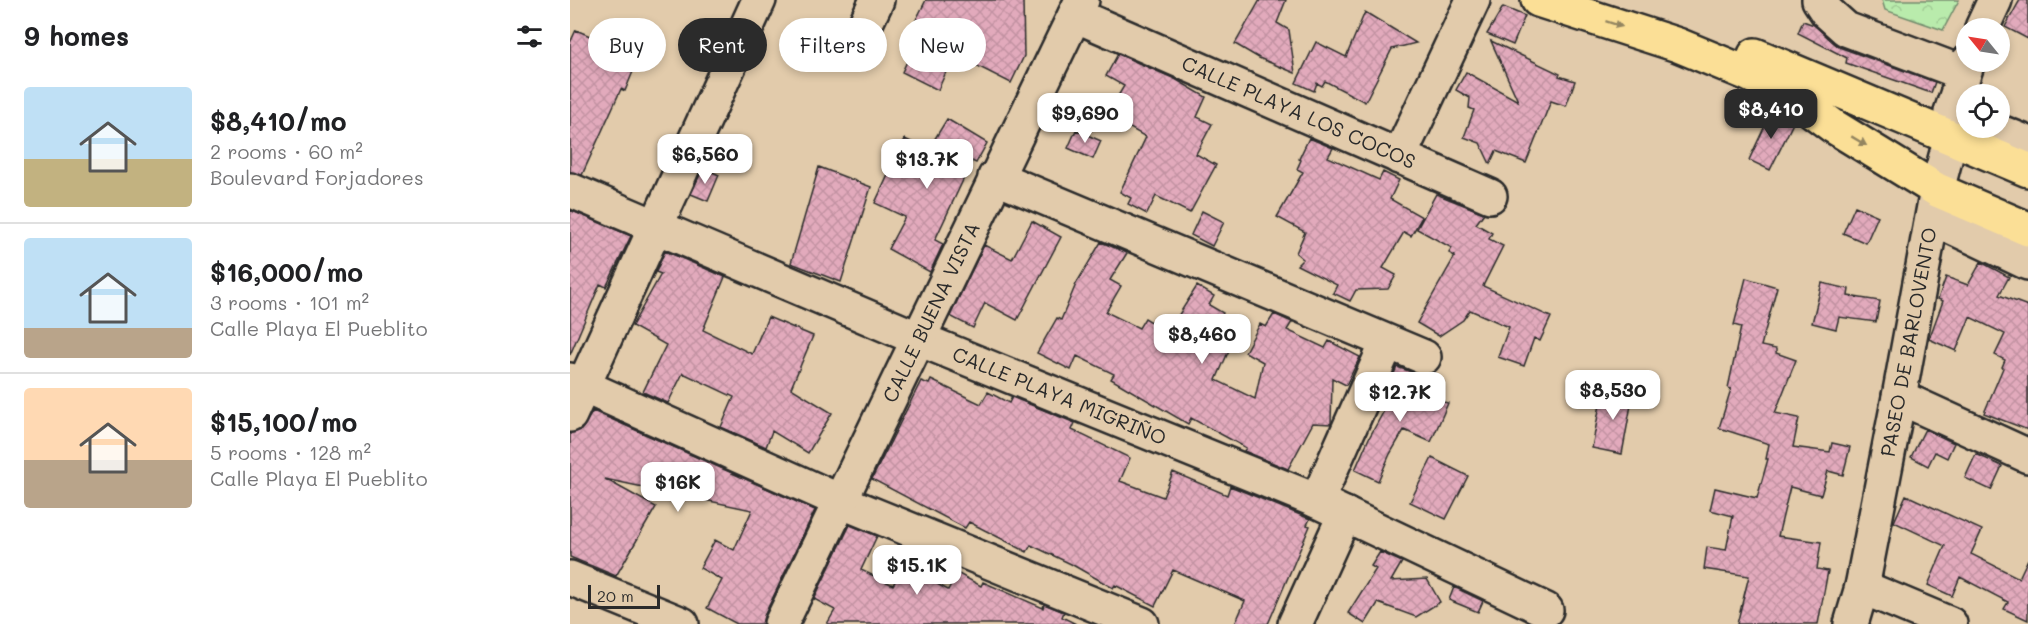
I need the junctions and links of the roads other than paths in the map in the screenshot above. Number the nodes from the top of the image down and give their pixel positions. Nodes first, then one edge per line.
1 (759, 0) edge
2 (1473, 0) edge
3 (1538, 0) edge
4 (1614, 0) edge
5 (1820, 0) edge
6 (1995, 0) edge
7 (1079, 8) edge
8 (1987, 18) edge
9 (1956, 64) edge
10 (1956, 122) edge
11 (2010, 136) edge
12 (1980, 138) edge
13 (2028, 143) edge
14 (1399, 157) junction
15 (2028, 170) edge
16 (995, 177) junction
17 (570, 190) edge
18 (1490, 196) dead end
19 (1935, 204) junction
20 (656, 227) junction
21 (2028, 229) edge
22 (2028, 263) edge
23 (919, 339) junction
24 (1387, 343) junction
25 (1424, 357) dead end
26 (577, 383) edge
27 (1899, 397) junction
28 (570, 416) edge
29 (2028, 456) edge
30 (840, 501) junction
31 (1331, 508) junction
32 (570, 578) edge
33 (1862, 586) junction
34 (1546, 610) dead end
35 (682, 624) edge
36 (781, 624) edge
37 (1142, 624) edge
38 (1295, 624) edge
39 (1851, 624) edge
40 (1950, 624) edge

1 - 20 street
2 - 14 street
3 -> 19 main road
4 - 10 main road
5 - 9 street
6 - 8 street
7 - 14 street, CALLE PLAYA LOS COCOS
7 - 16 street, CALLE BUENA VISTA
10 - 19 street, PASEO DE BARLOVENTO
11 - 13 street
12 - 15 main road
14 - 18 street, CALLE PLAYA LOS COCOS
16 - 23 street, CALLE BUENA VISTA
16 - 24 street
17 - 20 street, CALLE PLAYA MIGRIÑO
19 - 21 main road
19 - 22 street
19 - 27 street, PASEO DE BARLOVENTO
20 - 23 street, CALLE PLAYA MIGRIÑO
20 - 26 street
23 - 30 street, CALLE BUENA VISTA
23 - 31 street, CALLE PLAYA MIGRIÑO
24 - 25 street
24 - 31 street
26 - 28 street
26 - 30 street
27 - 29 street
27 - 33 street, PASEO DE BARLOVENTO
30 - 36 street, CALLE BUENA VISTA
30 - 37 street
31 - 34 street, CALLE PLAYA MIGRIÑO
31 - 38 street
32 - 35 street
33 - 39 street, PASEO DE BARLOVENTO
33 - 40 street

